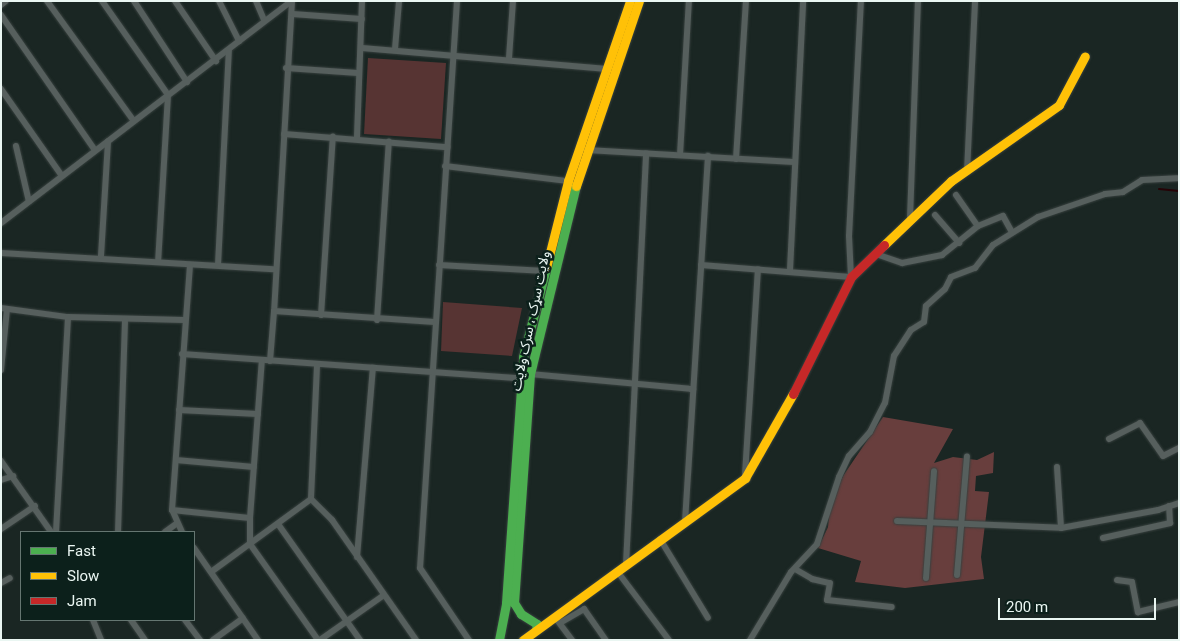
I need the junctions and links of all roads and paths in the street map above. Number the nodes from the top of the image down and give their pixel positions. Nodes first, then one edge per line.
1 (6, 1) edge
2 (47, 1) edge
3 (102, 1) edge
4 (134, 1) edge
5 (175, 1) edge
6 (219, 1) edge
7 (256, 1) edge
8 (292, 1) edge
9 (362, 1) edge
10 (399, 1) edge
11 (457, 1) edge
12 (514, 1) edge
13 (630, 1) edge
14 (639, 1) edge
15 (689, 1) edge
16 (746, 1) edge
17 (803, 1) edge
18 (861, 1) edge
19 (918, 1) edge
20 (975, 1) edge
21 (1, 5) edge
22 (292, 14) junction
23 (1, 15) edge
24 (362, 19) junction
25 (264, 20) junction
26 (239, 41) junction
27 (362, 48) junction
28 (396, 49) junction
29 (229, 50) junction
30 (454, 54) junction
31 (1085, 56) dead end
32 (509, 58) junction
33 (216, 61) junction
34 (286, 68) junction
35 (607, 69) junction
36 (358, 73) junction
37 (187, 82) junction
38 (1, 89) edge
39 (168, 95) junction
40 (134, 121) junction
41 (284, 134) junction
42 (333, 136) junction
43 (357, 137) junction
44 (108, 141) junction
45 (389, 141) junction
46 (16, 146) dead end
47 (447, 146) junction
48 (95, 150) junction
49 (587, 150) junction
50 (646, 154) junction
51 (680, 155) junction
52 (708, 156) junction
53 (736, 159) junction
54 (794, 162) junction
55 (445, 166) junction
56 (967, 172) junction
57 (62, 176) junction
58 (1177, 178) dead end
59 (568, 181) junction
60 (956, 195) dead end
61 (29, 202) junction
62 (935, 215) dead end
63 (910, 218) junction
64 (1, 223) edge
65 (978, 226) junction
66 (1012, 232) junction
67 (959, 242) junction
68 (1, 253) edge
69 (876, 254) junction
70 (101, 256) junction
71 (158, 261) junction
72 (190, 265) junction
73 (218, 265) junction
74 (439, 265) junction
75 (701, 265) junction
76 (758, 268) junction
77 (274, 269) junction
78 (790, 270) junction
79 (545, 271) junction
80 (851, 277) junction
81 (4, 308) edge
82 (274, 311) junction
83 (322, 315) junction
84 (68, 316) junction
85 (124, 319) junction
86 (184, 320) junction
87 (377, 320) junction
88 (435, 322) junction
89 (182, 354) junction
90 (262, 360) junction
91 (270, 361) junction
92 (317, 366) junction
93 (374, 368) junction
94 (1, 370) edge
95 (432, 373) junction
96 (530, 374) junction
97 (519, 378) junction
98 (634, 383) junction
99 (693, 389) junction
100 (179, 410) junction
101 (258, 414) junction
102 (1110, 439) dead end
103 (1179, 448) edge
104 (967, 456) dead end
105 (176, 460) junction
106 (1, 461) edge
107 (254, 467) junction
108 (1057, 467) dead end
109 (934, 471) dead end
110 (13, 476) junction
111 (745, 478) junction
112 (1, 480) edge
113 (311, 500) junction
114 (1179, 503) edge
115 (35, 506) junction
116 (1169, 506) junction
117 (172, 510) junction
118 (250, 518) junction
119 (897, 521) dead end
120 (685, 522) junction
121 (930, 522) junction
122 (176, 524) junction
123 (278, 524) junction
124 (961, 524) junction
125 (1061, 528) junction
126 (1, 529) edge
127 (50, 531) edge
128 (56, 531) edge
129 (118, 531) edge
130 (166, 531) edge
131 (181, 531) edge
132 (1103, 538) dead end
133 (660, 539) junction
134 (250, 544) junction
135 (195, 549) edge
136 (358, 557) junction
137 (626, 565) junction
138 (796, 569) junction
139 (617, 571) junction
140 (211, 572) junction
141 (956, 575) dead end
142 (10, 578) dead end
143 (926, 578) dead end
144 (1117, 580) dead end
145 (1, 583) edge
146 (384, 594) junction
147 (1179, 602) edge
148 (510, 603) junction
149 (892, 607) dead end
150 (243, 618) junction
151 (708, 618) dead end
152 (558, 620) junction
153 (93, 621) edge
154 (132, 621) edge
155 (186, 621) edge
156 (347, 621) junction
157 (536, 630) junction
158 (101, 640) edge
159 (145, 640) edge
160 (200, 640) edge
161 (213, 640) edge
162 (258, 640) edge
163 (319, 640) edge
164 (360, 640) edge
165 (416, 640) edge
166 (469, 640) edge
167 (499, 640) edge
168 (523, 640) edge
169 (572, 640) edge
170 (606, 640) edge
171 (669, 640) edge
172 (750, 640) edge

1 - 21 street
2 - 40 street
3 - 39 street
4 - 37 street
5 - 33 street
6 - 26 street
7 - 25 street
8 - 22 street
8 - 25 street
9 - 24 street
10 - 28 street
11 - 30 street
12 - 32 street
13 - 35 main road, ولایت سړک ، سرک ولایت
14 - 49 main road, ولایت سړک ، سرک ولایت
15 - 51 street
16 - 53 street
17 - 54 street
18 - 80 street
19 - 63 street
20 - 56 street
22 - 24 street
22 - 34 street
23 - 48 street
24 - 27 street
25 - 26 street
26 - 29 street
27 - 28 street
27 - 36 street
28 - 30 street
29 - 33 street
29 - 73 street
30 - 32 street
30 - 47 street
31 - 56 main road
32 - 35 street
33 - 37 street
34 - 36 street
34 - 41 street
35 - 59 main road, ولایت سړک ، سرک ولایت
36 - 43 street
37 - 39 street
38 - 57 street
39 - 40 street
39 - 71 street
40 - 44 street
41 - 42 street
41 - 77 street
42 - 43 street
42 - 83 street
43 - 45 street
44 - 48 street
44 - 70 street
45 - 47 street
45 - 87 street
46 - 61 street
47 - 55 street
48 - 57 street
49 - 50 street
49 - 96 main road, ولایت سړک ، سرک ولایت
50 - 51 street
50 - 98 street
51 - 52 street
52 - 53 street
52 - 75 street
53 - 54 street
54 - 78 street
55 - 59 street
55 - 74 street
56 - 63 main road
57 - 61 street
58 - 66 street
59 - 79 main road, ولایت سړک ، سرک ولایت
60 - 65 street
61 - 64 street
62 - 67 street
63 - 69 main road
65 - 66 street
65 - 67 street
66 - 138 street
67 - 69 street
68 - 70 street
69 - 80 main road
70 - 71 street
71 - 72 street
72 - 73 street
72 - 86 street
73 - 77 street
74 - 79 street
74 - 88 street
75 - 76 street
75 - 99 street
76 - 78 street
76 - 111 street
77 - 82 street
78 - 80 street
79 - 97 main road, ولایت سړک ، سرک ولایت
80 - 111 main road
81 - 84 street
81 - 94 street
82 - 83 street
82 - 91 street
83 - 87 street
84 - 85 street
84 - 128 street
85 - 86 street
85 - 129 street
86 - 89 street
87 - 88 street
88 - 95 street
89 - 90 street
89 - 100 street
90 - 91 street
90 - 101 street
91 - 92 street
92 - 93 street
92 - 113 street
93 - 95 street
93 - 136 street
95 - 97 street
95 - 166 street
96 - 98 street
96 - 148 main road, ولایت سړک ، سرک ولایت
97 - 148 main road, ولایت سړک ، سرک ولایت
98 - 99 street
98 - 137 street
99 - 120 street
100 - 101 street
100 - 105 street
101 - 107 street
102 - 103 street
104 - 124 street
105 - 107 street
105 - 117 street
106 - 110 street
107 - 118 street
108 - 125 street
109 - 121 street
110 - 112 street
110 - 115 street
111 - 120 main road
113 - 123 street
113 - 136 street
114 - 116 street
115 - 126 street
115 - 127 street
116 - 125 street
116 - 132 street
117 - 118 street
117 - 122 street
118 - 134 street
119 - 121 street
120 - 133 main road
121 - 124 street
121 - 143 street
122 - 130 street
122 - 131 street
123 - 134 street
123 - 156 street
124 - 125 street
124 - 141 street
133 - 137 main road
133 - 151 street
134 - 140 street
134 - 163 street
135 - 140 street
136 - 146 street
137 - 139 main road
138 - 149 street
138 - 172 street
139 - 152 main road
139 - 171 street
140 - 150 street
142 - 145 street
144 - 147 street
146 - 156 street
146 - 165 street
148 - 157 main road
148 - 167 main road, ولایت سړک ، سرک ولایت
150 - 161 street
150 - 162 street
152 - 157 main road
152 - 169 street
152 - 170 street
153 - 158 street
154 - 159 street
155 - 160 street
156 - 163 street
156 - 164 street
157 - 168 main road

